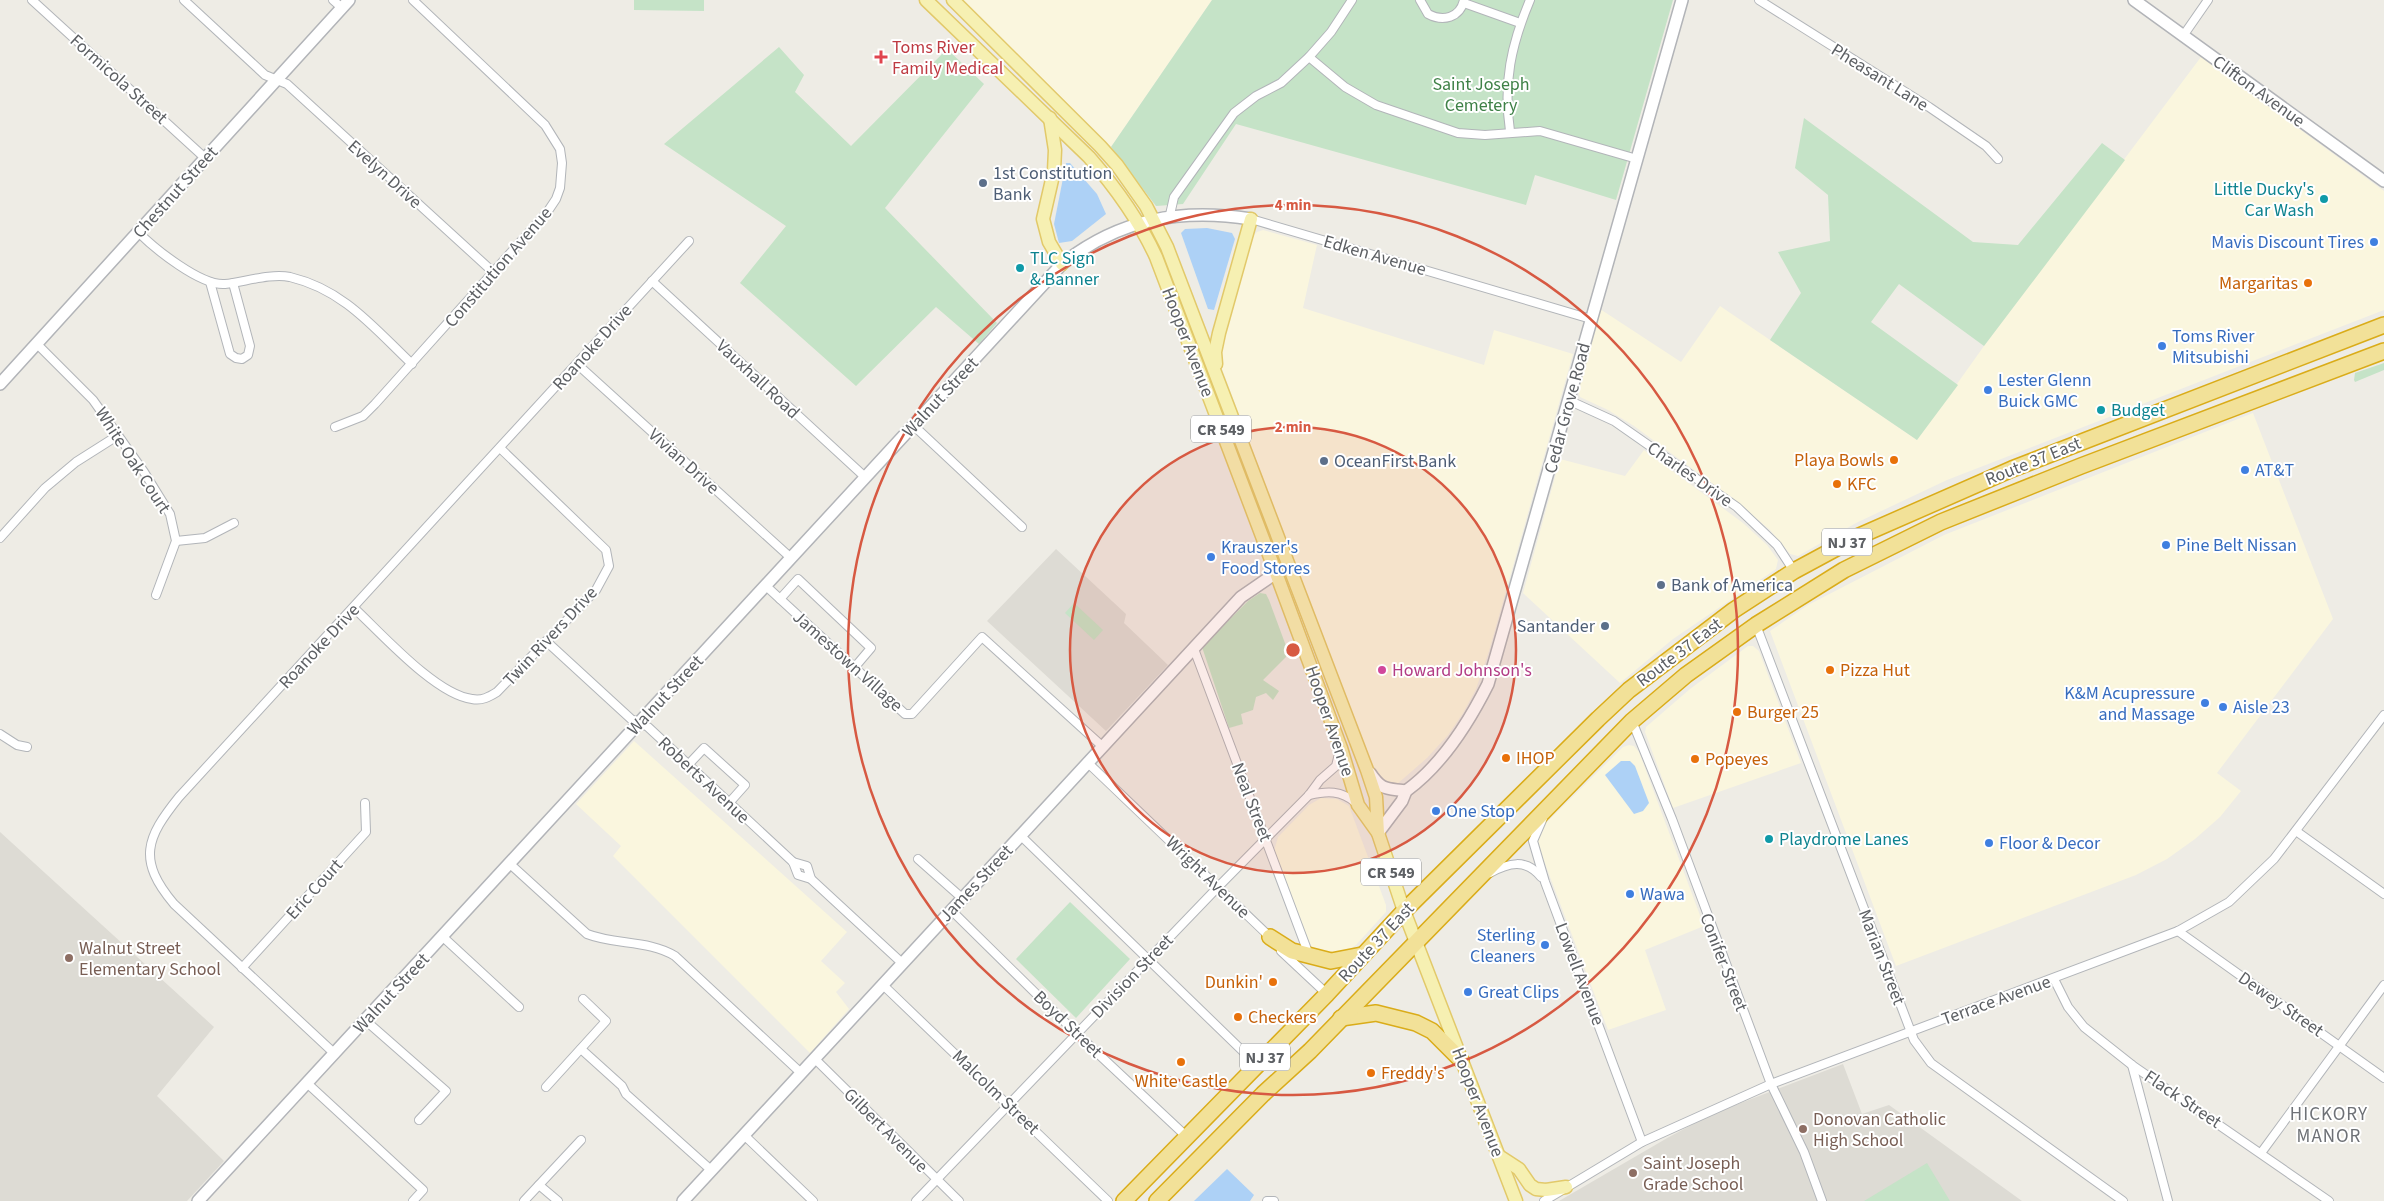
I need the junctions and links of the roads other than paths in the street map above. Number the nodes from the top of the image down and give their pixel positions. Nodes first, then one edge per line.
1 (32, 0) edge
2 (184, 0) edge
3 (413, 0) edge
4 (926, 0) edge
5 (953, 0) edge
6 (1352, 0) edge
7 (1420, 0) edge
8 (1530, 0) edge
9 (1682, 0) edge
10 (1759, 0) edge
11 (2134, 0) edge
12 (2208, 0) edge
13 (1464, 2) edge
14 (342, 3) edge
15 (1520, 23) junction
16 (2183, 36) junction
17 (1309, 58) junction
18 (276, 80) junction
19 (1050, 118) junction
20 (1510, 131) junction
21 (205, 158) junction
22 (1637, 159) junction
23 (1998, 159) dead end
24 (2384, 181) edge
25 (1169, 219) junction
26 (1251, 220) junction
27 (1154, 221) junction
28 (1139, 223) junction
29 (138, 232) junction
30 (689, 241) dead end
31 (1062, 264) junction
32 (492, 271) junction
33 (652, 281) junction
34 (210, 282) junction
35 (233, 283) junction
36 (1591, 319) junction
37 (2384, 325) edge
38 (38, 345) junction
39 (2384, 351) edge
40 (412, 364) junction
41 (577, 364) junction
42 (1216, 374) junction
43 (0, 384) edge
44 (1568, 400) junction
45 (913, 425) junction
46 (335, 426) dead end
47 (117, 436) junction
48 (500, 448) junction
49 (864, 477) junction
50 (234, 523) dead end
51 (1022, 527) dead end
52 (0, 538) edge
53 (176, 541) junction
54 (791, 558) junction
55 (1794, 571) junction
56 (1276, 573) junction
57 (766, 586) junction
58 (156, 595) dead end
59 (780, 599) junction
60 (354, 608) junction
61 (1756, 625) junction
62 (546, 641) junction
63 (1194, 648) junction
64 (854, 668) junction
65 (2384, 716) edge
66 (1632, 721) junction
67 (640, 722) junction
68 (0, 734) edge
69 (1102, 746) junction
70 (28, 747) dead end
71 (1341, 748) junction
72 (1087, 762) junction
73 (688, 765) junction
74 (1367, 770) junction
75 (1406, 791) junction
76 (1309, 796) junction
77 (365, 803) dead end
78 (728, 803) junction
79 (1358, 805) junction
80 (1548, 807) junction
81 (2296, 831) junction
82 (1378, 833) junction
83 (1020, 835) junction
84 (1266, 838) junction
85 (918, 859) dead end
86 (510, 864) junction
87 (1545, 882) junction
88 (1473, 883) junction
89 (1218, 887) junction
90 (2384, 894) edge
91 (962, 898) junction
92 (951, 910) junction
93 (1404, 911) junction
94 (2178, 931) junction
95 (443, 937) junction
96 (1270, 937) junction
97 (1416, 940) junction
98 (1362, 955) junction
99 (1310, 957) junction
100 (1148, 960) junction
101 (902, 962) junction
102 (242, 968) junction
103 (2054, 979) junction
104 (882, 984) junction
105 (2384, 985) edge
106 (1327, 994) junction
107 (583, 999) dead end
108 (519, 1007) dead end
109 (1341, 1018) junction
110 (365, 1020) junction
111 (1910, 1032) junction
112 (1076, 1033) junction
113 (2338, 1045) junction
114 (581, 1049) junction
115 (335, 1054) junction
116 (814, 1058) junction
117 (1461, 1060) junction
118 (1257, 1065) junction
119 (2132, 1065) junction
120 (800, 1072) junction
121 (2384, 1078) edge
122 (308, 1084) junction
123 (1771, 1084) junction
124 (546, 1087) dead end
125 (1008, 1104) junction
126 (419, 1120) dead end
127 (744, 1135) junction
128 (1187, 1137) junction
129 (581, 1140) dead end
130 (1642, 1142) junction
131 (2261, 1153) junction
132 (1499, 1156) junction
133 (711, 1170) junction
134 (936, 1180) junction
135 (539, 1185) junction
136 (1566, 1188) junction
137 (198, 1201) edge
138 (413, 1201) edge
139 (524, 1201) edge
140 (558, 1201) edge
141 (683, 1201) edge
142 (813, 1201) edge
143 (916, 1201) edge
144 (958, 1201) edge
145 (1108, 1201) edge
146 (1124, 1201) edge
147 (1157, 1201) edge
148 (1267, 1201) edge
149 (1274, 1201) edge
150 (1516, 1201) edge
151 (1544, 1201) edge
152 (1822, 1201) edge
153 (2123, 1201) edge
154 (2168, 1201) edge
155 (2329, 1201) edge

1 - 21 street, Formicola Street
2 - 18 street, Evelyn Drive
3 - 32 street, Constitution Avenue
4 - 19 main road, Hooper Avenue / CR 549
5 - 27 main road, Hooper Avenue / CR 549
6 - 17 street
7 - 13 street
8 - 15 street
9 - 22 street, Cedar Grove Road
10 - 23 street, Pheasant Lane
11 - 16 street, Clifton Avenue
12 - 16 street
13 - 15 street
14 - 18 street, Chestnut Street
15 - 20 street
16 - 24 street, Clifton Avenue
17 - 20 street
17 - 25 street
18 - 21 street, Chestnut Street
18 - 32 street, Evelyn Drive
19 - 28 main road, Hooper Avenue / CR 549
19 - 31 main road
20 - 22 street
21 - 29 street, Chestnut Street
22 - 36 street, Cedar Grove Road
25 - 26 street, Edken Avenue
25 - 27 street, Edken Avenue
26 - 36 street, Edken Avenue
26 - 42 main road
27 - 28 street, Walnut Street
27 - 42 main road, Hooper Avenue / CR 549
28 - 31 street, Walnut Street
28 - 56 main road, Hooper Avenue / CR 549
29 - 34 street
29 - 38 street, Chestnut Street
30 - 33 street, Roanoke Drive
31 - 45 street, Walnut Street
32 - 40 street, Constitution Avenue
33 - 41 street, Roanoke Drive
33 - 49 street, Vauxhall Road
34 - 35 street
34 - 35 street
35 - 40 street
36 - 44 street, Cedar Grove Road
37 - 55 highway, Route 37 East / NJ 37
38 - 43 street, Chestnut Street
38 - 47 street, White Oak Court
39 - 61 highway, Route 37 East / NJ 37
40 - 46 street, Constitution Avenue
41 - 48 street, Roanoke Drive
41 - 54 street, Vivian Drive
42 - 74 main road, Hooper Avenue / CR 549
44 - 55 street, Charles Drive
44 - 75 street, Cedar Grove Road
45 - 49 street, Walnut Street
45 - 51 street
47 - 52 street
47 - 53 street, White Oak Court
48 - 60 street, Roanoke Drive
48 - 62 street, Twin Rivers Drive
49 - 54 street, Walnut Street
50 - 53 street
53 - 58 street
54 - 57 street, Walnut Street
55 - 93 highway, Route 37 East / NJ 37
56 - 63 street, James Street
56 - 71 main road, Hooper Avenue / CR 549
57 - 59 street, Jamestown Village
57 - 67 street, Walnut Street
59 - 64 street, Jamestown Village
59 - 64 street
60 - 62 street, Twin Rivers Drive
60 - 102 street, Roanoke Drive
61 - 66 highway, Route 37 East / NJ 37
61 - 111 street, Marian Street
62 - 67 street, Roberts Avenue
63 - 69 street, James Street
63 - 84 street, Neal Street
64 - 69 street, Jamestown Village
65 - 81 street, Terrace Avenue
66 - 80 highway, Route 37 East / NJ 37
66 - 123 street, Conifer Street
67 - 73 street, Roberts Avenue
67 - 86 street, Walnut Street
68 - 70 street
69 - 72 street, James Street
71 - 76 street, Division Street
71 - 79 main road, Hooper Avenue / CR 549
72 - 83 street, James Street
72 - 89 street, Wright Avenue
73 - 78 street, Roberts Avenue
73 - 78 street
74 - 75 street
74 - 82 main road, Hooper Avenue / CR 549
75 - 82 street, Cedar Grove Road
76 - 79 street
76 - 84 street, Division Street
77 - 102 street, Eric Court
78 - 101 street, Roberts Avenue
79 - 82 main road, Hooper Avenue / CR 549
80 - 87 street, Lowell Avenue
80 - 88 highway, Route 37 East / NJ 37
81 - 90 street
81 - 94 street, Terrace Avenue
82 - 93 main road, Hooper Avenue / CR 549
83 - 91 street, James Street
83 - 100 street
84 - 89 street, Division Street
84 - 99 street, Neal Street
85 - 91 street
86 - 95 street, Walnut Street
86 - 120 street
87 - 88 street
87 - 130 street, Lowell Avenue
88 - 97 highway, Route 37 East / NJ 37
89 - 96 street, Wright Avenue
89 - 100 street, Division Street
91 - 92 street, James Street
92 - 101 street, James Street
92 - 112 street, Boyd Street
93 - 97 main road, Hooper Avenue / CR 549
93 - 98 highway, Route 37 East / NJ 37
94 - 103 street, Terrace Avenue
94 - 113 street, Dewey Street
95 - 108 street
95 - 110 street, Walnut Street
96 - 99 highway
96 - 106 street, Wright Avenue
97 - 109 highway, Route 37 East / NJ 37
97 - 117 main road, Hooper Avenue / CR 549
98 - 99 highway
98 - 106 highway, Route 37 East / NJ 37
100 - 112 street, Division Street
100 - 118 street
101 - 104 street, James Street
102 - 115 street, Roanoke Drive
103 - 111 street, Terrace Avenue
103 - 119 street, Flack Street
104 - 116 street, James Street
104 - 125 street, Malcolm Street
105 - 113 street
106 - 118 highway, Route 37 East / NJ 37
107 - 114 street
109 - 117 highway
109 - 147 highway, Route 37 East / NJ 37
110 - 115 street, Walnut Street
110 - 126 street
111 - 123 street, Terrace Avenue
111 - 153 street, Marian Street
112 - 125 street, Division Street
112 - 128 street, Boyd Street
113 - 121 street, Dewey Street
113 - 131 street
114 - 124 street
114 - 133 street
115 - 122 street, Walnut Street
116 - 120 street, James Street
116 - 134 street, Gilbert Avenue
117 - 132 main road, Hooper Avenue / CR 549
118 - 128 highway, Route 37 East / NJ 37
119 - 131 street, Flack Street
119 - 154 street
120 - 127 street, James Street
122 - 137 street, Walnut Street
122 - 138 street
123 - 130 street, Terrace Avenue
123 - 152 street, Conifer Street
125 - 134 street, Division Street
125 - 145 street, Malcolm Street
127 - 133 street, James Street
127 - 142 street
128 - 146 highway, Route 37 East / NJ 37
129 - 135 street
130 - 136 street, Terrace Avenue
131 - 155 street, Flack Street
132 - 136 main road
132 - 150 main road, Hooper Avenue / CR 549
133 - 141 street, James Street
134 - 143 street, Division Street
134 - 144 street, Gilbert Avenue
135 - 139 street
135 - 140 street
136 - 151 street, Terrace Avenue
148 - 149 street

